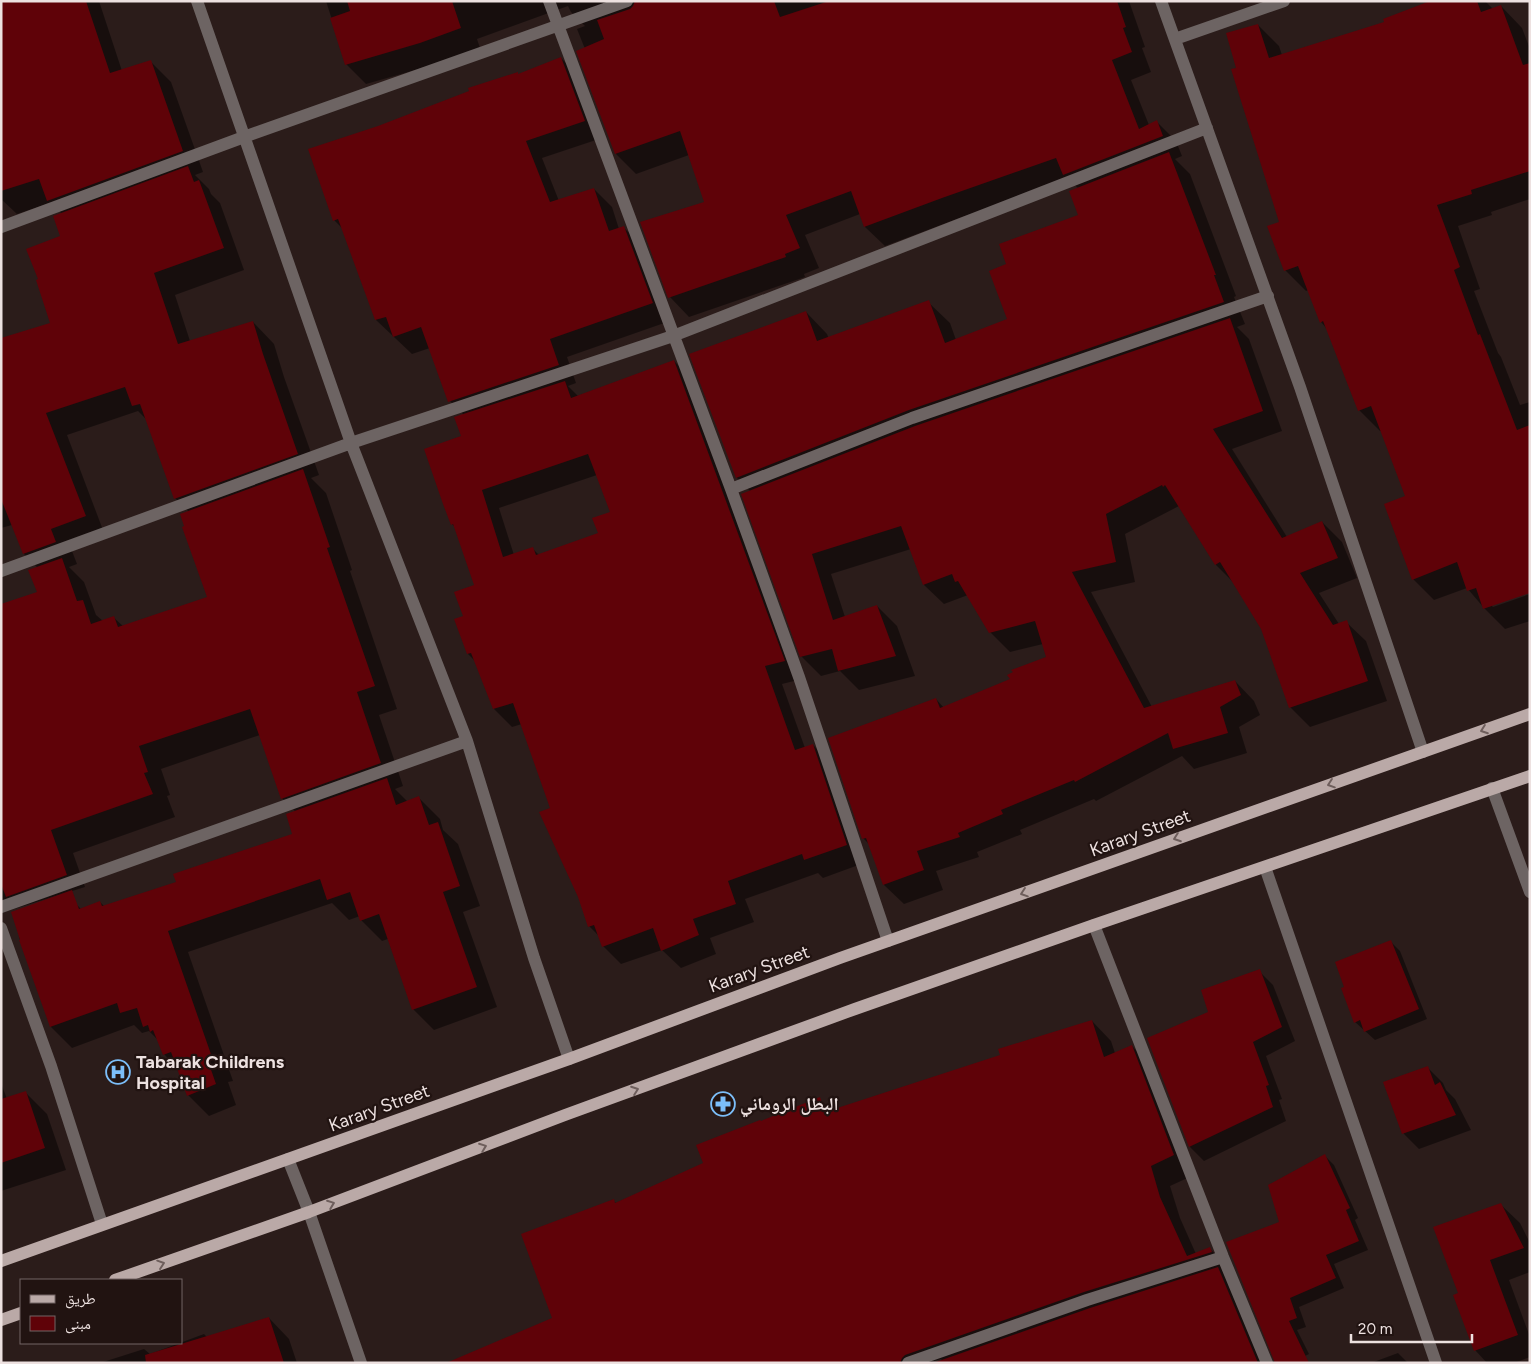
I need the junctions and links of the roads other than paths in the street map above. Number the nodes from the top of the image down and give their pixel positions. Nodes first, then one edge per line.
1 (197, 1) edge
2 (549, 1) edge
3 (627, 1) edge
4 (1161, 1) edge
5 (1284, 1) edge
6 (558, 25) junction
7 (1175, 39) junction
8 (1207, 128) junction
9 (244, 137) junction
10 (1, 227) edge
11 (1268, 296) junction
12 (673, 336) junction
13 (351, 443) junction
14 (731, 488) junction
15 (1, 571) edge
16 (1530, 714) edge
17 (467, 741) junction
18 (1423, 752) junction
19 (1530, 776) edge
20 (1492, 788) junction
21 (1265, 867) junction
22 (1530, 892) edge
23 (1, 907) edge
24 (1094, 925) junction
25 (1, 928) edge
26 (888, 941) junction
27 (569, 1059) junction
28 (288, 1158) junction
29 (309, 1212) junction
30 (102, 1224) junction
31 (1223, 1257) junction
32 (1, 1261) edge
33 (118, 1279) edge
34 (20, 1313) edge
35 (1, 1320) edge
36 (361, 1363) edge
37 (908, 1363) edge
38 (1267, 1363) edge
39 (1436, 1363) edge

1 - 9 street
2 - 6 street
3 - 6 street
4 - 7 street
5 - 7 street
6 - 9 street
6 - 12 street
7 - 8 street
8 - 11 street
8 - 12 street
9 - 10 street
9 - 13 street
11 - 14 street
11 - 18 street
12 - 13 street
12 - 14 street
13 - 15 street
13 - 17 street
14 - 26 street
16 -> 18 main road, Karary Street
17 - 23 street
17 - 27 street
18 -> 26 main road, Karary Street
19 - 20 main road
20 - 21 main road
20 - 22 street
21 - 24 main road
21 - 39 street
29 -> 24 main road
24 - 31 street
25 - 30 street
26 - 27 main road, Karary Street
27 - 28 main road, Karary Street
28 - 29 street
28 - 30 main road, Karary Street
33 -> 29 main road
29 - 36 street
30 - 32 main road, Karary Street
31 - 37 street
31 - 38 street
34 - 35 main road

